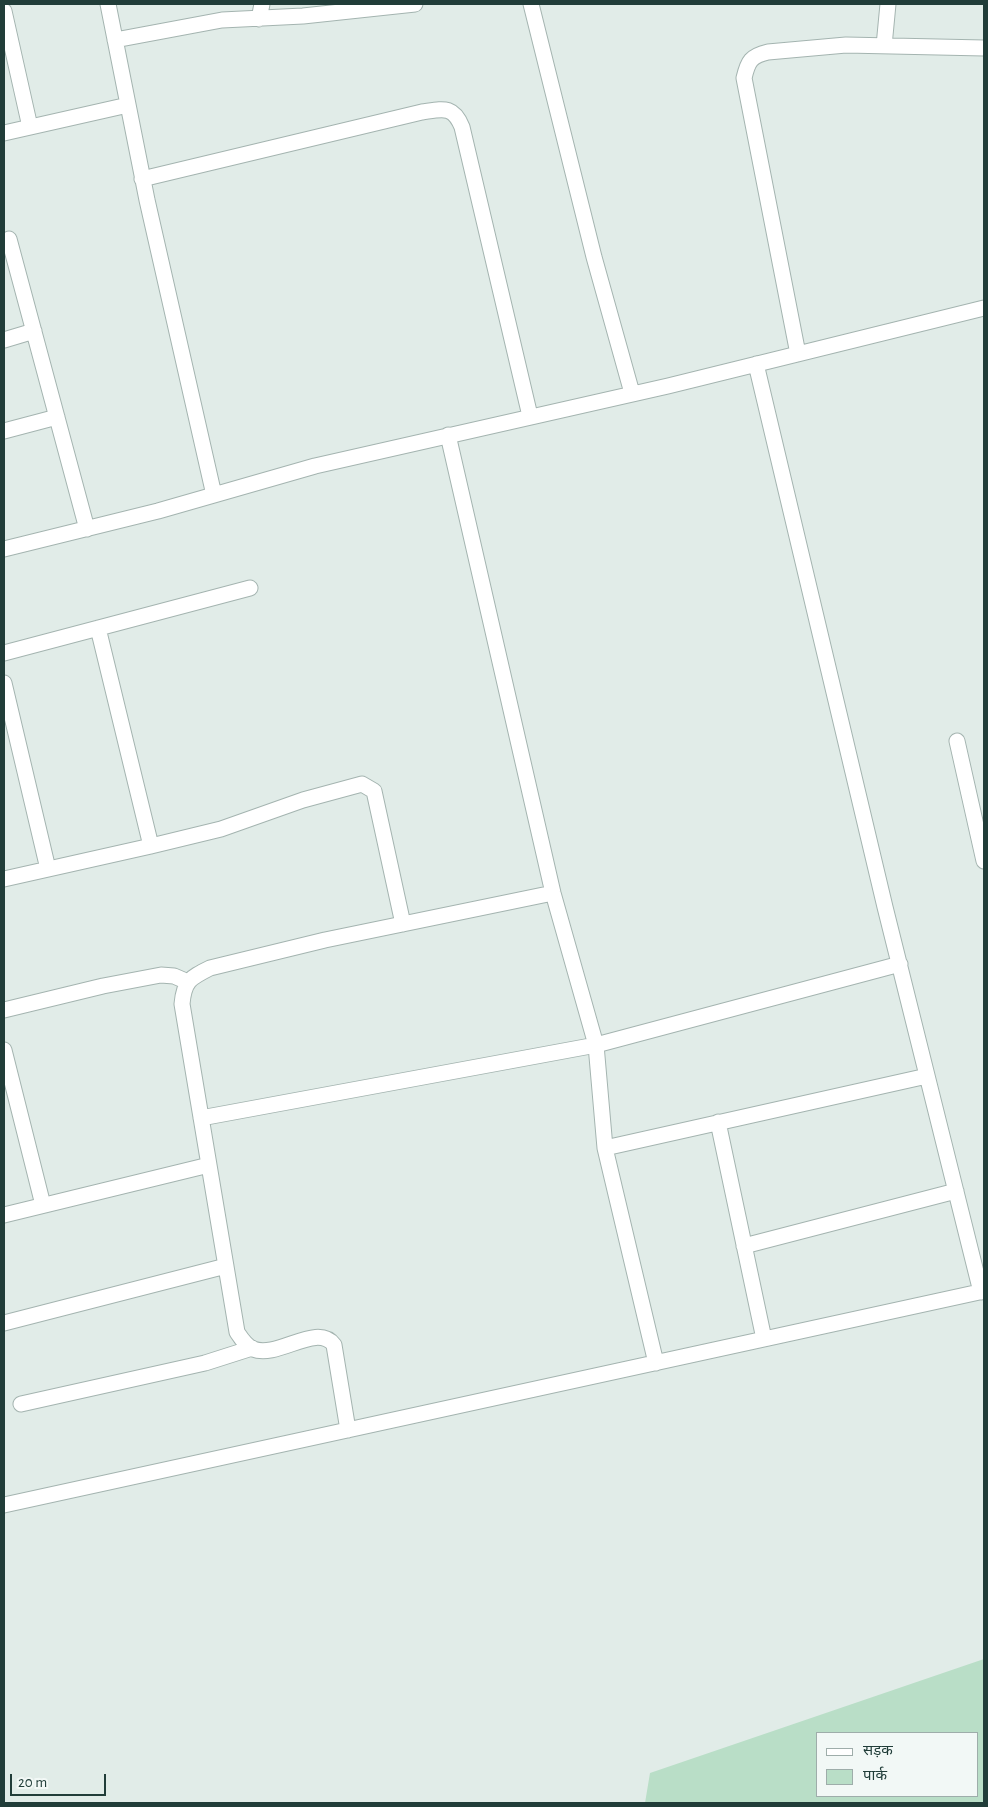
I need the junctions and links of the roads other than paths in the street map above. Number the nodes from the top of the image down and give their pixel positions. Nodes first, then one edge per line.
1 (108, 4) edge
2 (415, 4) edge
3 (531, 4) edge
4 (888, 4) edge
5 (349, 8) edge
6 (261, 11) edge
7 (5, 20) edge
8 (115, 40) junction
9 (884, 46) junction
10 (984, 48) edge
11 (128, 105) junction
12 (30, 127) junction
13 (4, 133) edge
14 (142, 179) junction
15 (9, 239) dead end
16 (984, 308) edge
17 (34, 331) junction
18 (4, 340) edge
19 (798, 354) junction
20 (756, 364) junction
21 (632, 393) junction
22 (530, 416) junction
23 (57, 417) junction
24 (4, 431) edge
25 (448, 435) junction
26 (214, 495) junction
27 (87, 528) junction
28 (4, 549) edge
29 (250, 588) dead end
30 (98, 628) junction
31 (4, 653) edge
32 (4, 683) edge
33 (957, 741) dead end
34 (982, 842) edge
35 (151, 846) junction
36 (984, 861) edge
37 (48, 869) junction
38 (4, 879) edge
39 (553, 893) junction
40 (403, 924) junction
41 (900, 964) junction
42 (188, 982) junction
43 (4, 1010) edge
44 (596, 1045) junction
45 (4, 1050) edge
46 (927, 1076) junction
47 (11, 1106) edge
48 (201, 1118) junction
49 (718, 1122) junction
50 (605, 1148) junction
51 (209, 1165) junction
52 (956, 1191) junction
53 (43, 1205) junction
54 (4, 1215) edge
55 (744, 1246) junction
56 (226, 1266) junction
57 (982, 1292) edge
58 (4, 1323) edge
59 (764, 1340) junction
60 (252, 1348) junction
61 (656, 1363) junction
62 (21, 1404) dead end
63 (348, 1430) junction
64 (4, 1505) edge

1 - 8 street
2 - 5 street
3 - 21 street
4 - 9 street
5 - 6 street
6 - 8 street
7 - 12 street
8 - 11 street
9 - 10 street
9 - 19 street
11 - 12 street
11 - 14 street
12 - 13 street
14 - 22 street
14 - 26 street
15 - 17 street
16 - 19 street
17 - 18 street
17 - 23 street
19 - 20 street
20 - 21 street
20 - 41 street
21 - 22 street
22 - 25 street
23 - 24 street
23 - 27 street
25 - 26 street
25 - 39 street
26 - 27 street
27 - 28 street
29 - 30 street
30 - 31 street
30 - 35 street
32 - 37 street
33 - 34 street
34 - 36 street
35 - 37 street
35 - 40 street
37 - 38 street
39 - 40 street
39 - 44 street
40 - 42 street
41 - 44 street
41 - 46 street
42 - 43 street
42 - 48 street
44 - 48 street
44 - 50 street
45 - 47 street
46 - 49 street
46 - 52 street
47 - 53 street
48 - 51 street
49 - 50 street
49 - 55 street
50 - 61 street
51 - 53 street
51 - 56 street
52 - 55 street
52 - 57 street
53 - 54 street
55 - 59 street
56 - 58 street
56 - 60 street
57 - 59 street
59 - 61 street
60 - 62 street
60 - 63 street
61 - 63 street
63 - 64 street

